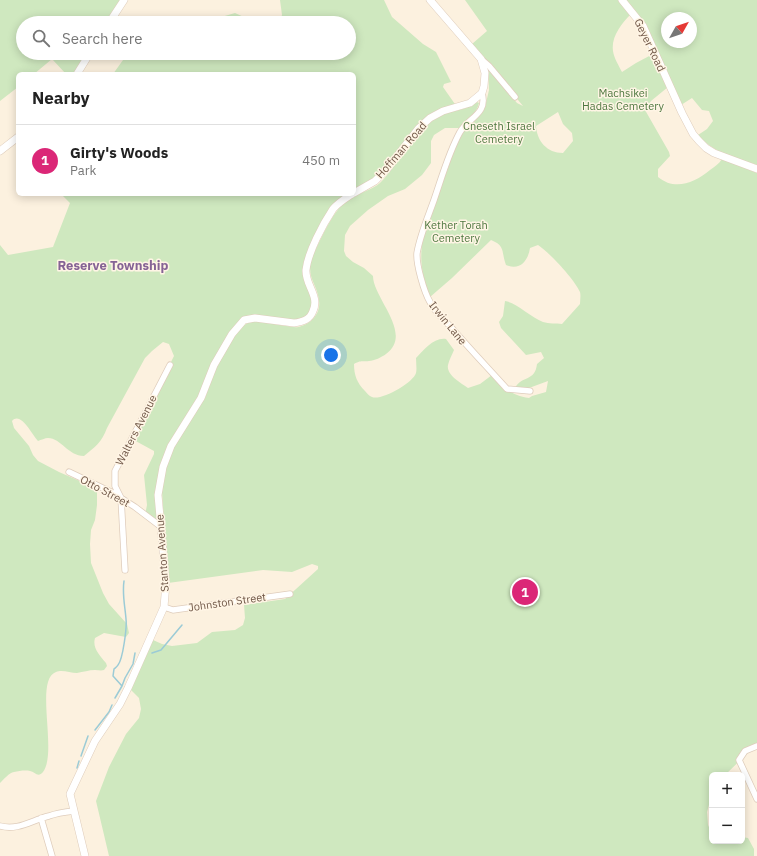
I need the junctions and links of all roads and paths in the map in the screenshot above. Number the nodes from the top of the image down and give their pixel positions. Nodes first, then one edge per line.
1 (124, 0) edge
2 (430, 0) edge
3 (622, 0) edge
4 (114, 16) edge
5 (481, 59) junction
6 (86, 60) edge
7 (78, 72) edge
8 (482, 93) junction
9 (515, 97) dead end
10 (16, 139) edge
11 (0, 151) edge
12 (757, 169) edge
13 (356, 192) edge
14 (350, 196) edge
15 (244, 320) joint
16 (170, 365) dead end
17 (530, 391) dead end
18 (69, 472) dead end
19 (121, 498) junction
20 (160, 526) junction
21 (125, 570) dead end
22 (290, 594) dead end
23 (164, 607) junction
24 (757, 746) edge
25 (757, 799) edge
26 (74, 811) junction
27 (41, 818) junction
28 (0, 826) edge
29 (52, 856) edge
30 (85, 856) edge

1 - 4 street
2 - 5 street
3 - 12 street, Geyer Road
5 - 8 street
5 - 9 street
6 - 7 street
8 - 13 street, Hoffman Road
8 - 17 street, Irwin Lane
10 - 11 street
14 - 15 street, Hoffman Road
15 - 20 street, Stanton Avenue
16 - 19 street, Walters Avenue
18 - 19 street, Otto Street
19 - 20 street, Otto Street
19 - 21 street, Walters Avenue
20 - 23 street, Stanton Avenue
22 - 23 street, Johnston Street
23 - 26 street, Stanton Avenue
24 - 25 street
26 - 27 street
26 - 30 street, Stanton Avenue
27 - 28 street
27 - 29 street

